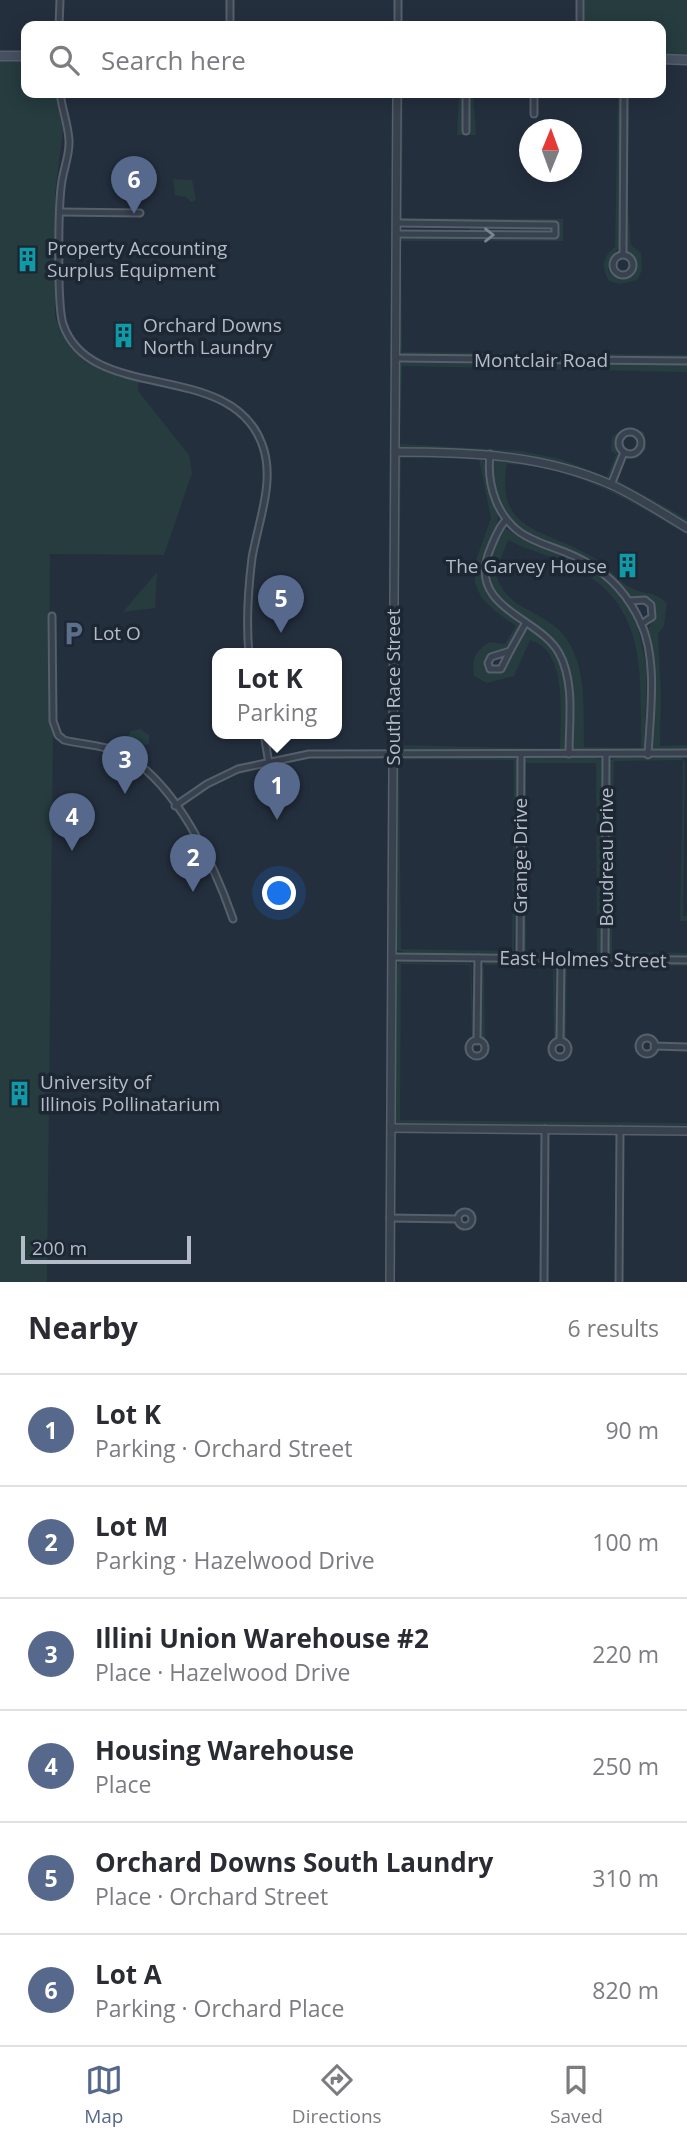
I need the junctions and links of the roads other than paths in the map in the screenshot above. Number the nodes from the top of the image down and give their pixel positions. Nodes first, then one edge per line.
1 (60, 0) edge
2 (230, 0) edge
3 (398, 0) edge
4 (580, 0) edge
5 (60, 21) edge
6 (230, 21) edge
7 (398, 21) edge
8 (580, 21) edge
9 (0, 56) edge
10 (21, 56) edge
11 (666, 59) edge
12 (687, 60) edge
13 (61, 98) edge
14 (397, 98) edge
15 (466, 98) edge
16 (534, 98) edge
17 (624, 98) edge
18 (534, 114) dead end
19 (466, 131) dead end
20 (61, 212) junction
21 (140, 214) dead end
22 (397, 223) junction
23 (467, 224) junction
24 (397, 234) junction
25 (466, 234) junction
26 (623, 254) dead end
27 (396, 358) junction
28 (687, 361) edge
29 (395, 452) junction
30 (624, 452) junction
31 (490, 454) junction
32 (611, 485) junction
33 (505, 521) junction
34 (687, 528) edge
35 (629, 601) junction
36 (52, 616) dead end
37 (525, 624) junction
38 (641, 624) junction
39 (249, 648) edge
40 (510, 651) dead end
41 (265, 739) edge
42 (687, 753) edge
43 (393, 754) junction
44 (521, 754) junction
45 (569, 754) junction
46 (607, 755) junction
47 (648, 755) junction
48 (270, 761) junction
49 (175, 806) junction
50 (277, 811) dead end
51 (233, 919) dead end
52 (392, 957) junction
53 (478, 958) junction
54 (520, 958) junction
55 (561, 959) junction
56 (605, 959) junction
57 (687, 960) edge
58 (477, 1041) dead end
59 (560, 1041) dead end
60 (654, 1046) dead end
61 (687, 1047) edge
62 (391, 1128) junction
63 (545, 1129) junction
64 (620, 1130) junction
65 (687, 1131) edge
66 (390, 1218) junction
67 (458, 1219) dead end
68 (390, 1282) edge
69 (544, 1282) edge
70 (619, 1282) edge

1 - 5 street
2 - 6 street
3 - 7 street
4 - 8 street
9 - 10 main road
11 - 12 main road
13 - 20 street
14 - 22 street, South Race Street
15 - 19 street
16 - 18 street
17 - 26 street
20 - 21 street
20 - 39 street
22 - 23 street
22 - 24 street, South Race Street
23 - 25 street
25 -> 23 street
24 - 25 street
24 - 27 street, South Race Street
27 - 28 street, Montclair Road
27 - 29 street, South Race Street
29 - 31 street
29 - 43 street, South Race Street
30 - 30 street
30 - 32 street
31 - 32 street
31 - 33 street
32 - 34 street
33 - 35 street
33 - 37 street
35 - 38 street
35 - 38 street
36 - 49 street
37 - 40 street
37 - 45 street
38 - 47 street
41 - 48 street
42 - 47 street
43 - 44 street
43 - 48 street
43 - 52 street, South Race Street
44 - 45 street
44 - 54 street, Grange Drive
45 - 46 street
46 - 47 street
46 - 56 street, Boudreau Drive
48 - 49 street
48 - 50 street
49 - 51 street
52 - 53 street, East Holmes Street
52 - 62 street, South Race Street
53 - 54 street, East Holmes Street
53 - 58 street
54 - 55 street, East Holmes Street
55 - 56 street, East Holmes Street
55 - 59 street
56 - 57 street, East Holmes Street
60 - 61 street
62 - 63 street
62 - 66 street, South Race Street
63 - 64 street
63 - 69 street
64 - 65 street
64 - 70 street
66 - 67 street
66 - 68 street, South Race Street

